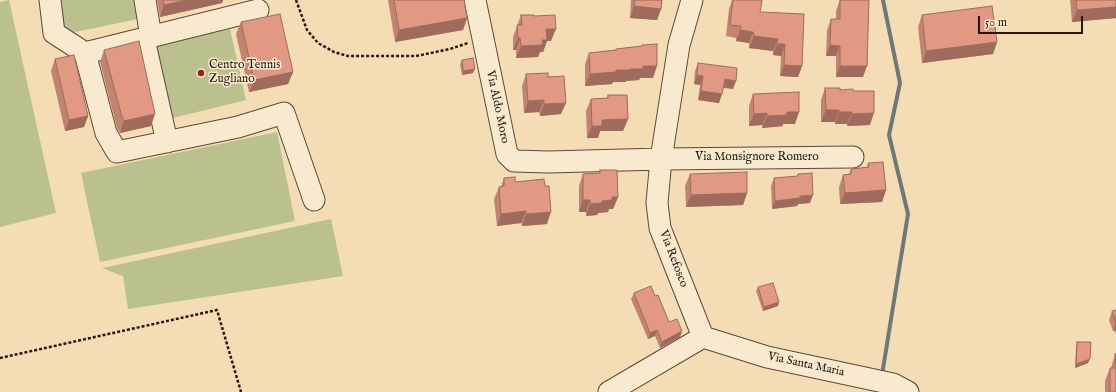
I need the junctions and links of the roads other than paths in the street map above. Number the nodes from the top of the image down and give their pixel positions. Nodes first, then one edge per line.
1 (50, 0) edge
2 (145, 0) edge
3 (475, 0) edge
4 (692, 0) edge
5 (258, 10) dead end
6 (148, 38) junction
7 (84, 54) junction
8 (167, 142) junction
9 (853, 157) dead end
10 (661, 159) junction
11 (314, 200) dead end
12 (703, 337) junction
13 (608, 392) edge
14 (908, 392) edge

1 - 7 street
2 - 6 street
3 - 10 street, Via Aldo Moro
4 - 10 street, Via Refosco
5 - 6 street
6 - 7 street
6 - 8 street
7 - 8 street
8 - 11 street
9 - 10 street, Via Monsignore Romero
10 - 12 street, Via Refosco
12 - 13 street
12 - 14 street, Via Santa Maria

